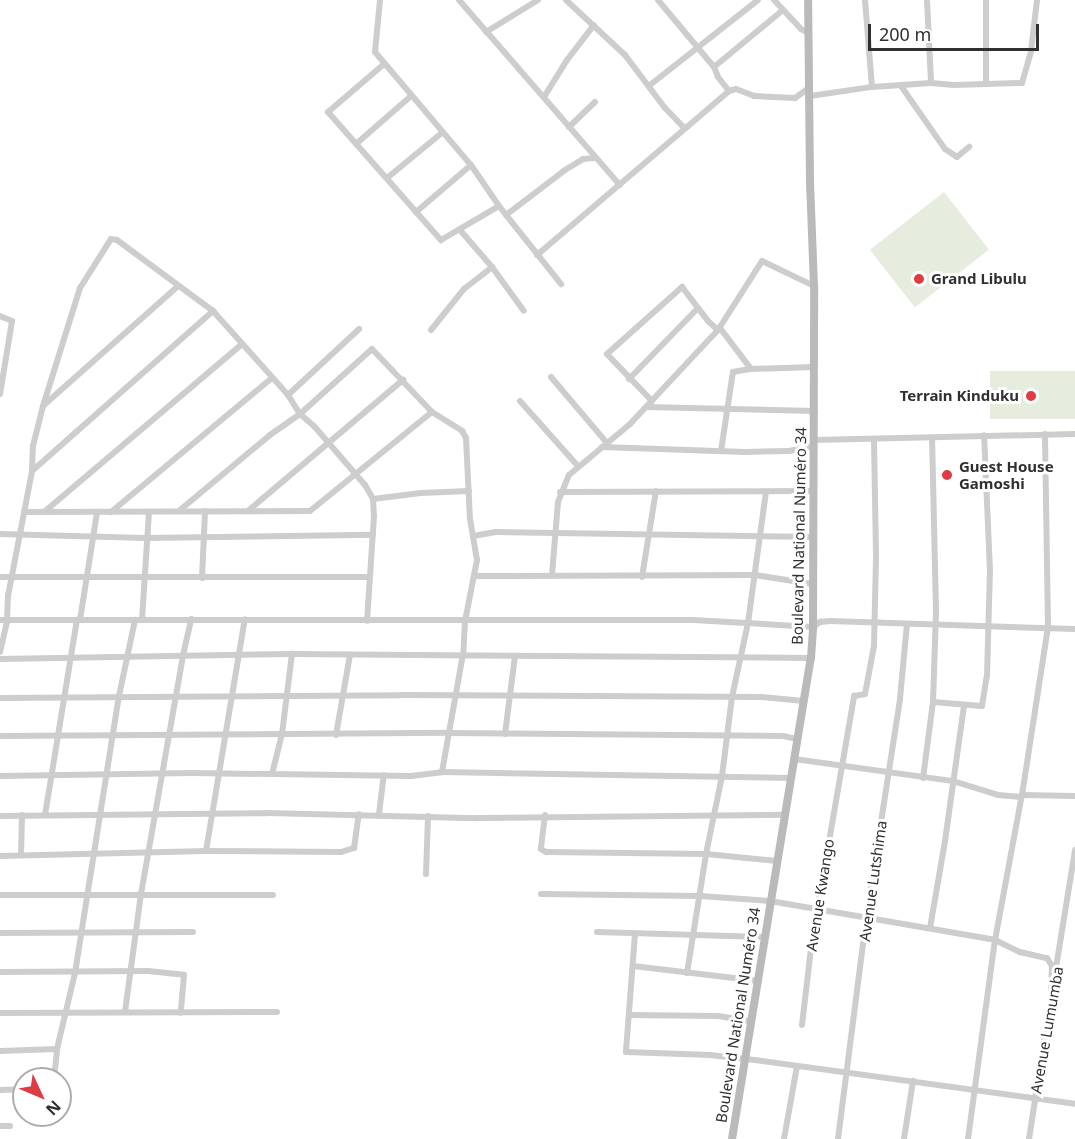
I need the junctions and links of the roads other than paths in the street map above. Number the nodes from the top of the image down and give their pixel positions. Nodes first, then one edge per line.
1 (380, 0) edge
2 (459, 0) edge
3 (538, 0) edge
4 (566, 0) edge
5 (658, 0) edge
6 (758, 0) edge
7 (774, 0) edge
8 (808, 0) edge
9 (865, 0) edge
10 (927, 0) edge
11 (986, 0) edge
12 (1037, 0) edge
13 (783, 10) junction
14 (594, 25) junction
15 (486, 32) junction
16 (809, 33) junction
17 (698, 46) junction
18 (384, 64) junction
19 (714, 67) junction
20 (986, 82) junction
21 (932, 83) junction
22 (650, 85) junction
23 (901, 86) junction
24 (872, 87) junction
25 (729, 91) junction
26 (810, 92) junction
27 (411, 96) junction
28 (544, 97) junction
29 (595, 102) dead end
30 (569, 127) junction
31 (684, 128) junction
32 (443, 132) junction
33 (356, 144) junction
34 (969, 147) dead end
35 (595, 158) junction
36 (471, 165) junction
37 (387, 178) junction
38 (620, 185) junction
39 (500, 206) junction
40 (416, 212) junction
41 (506, 215) junction
42 (460, 230) junction
43 (537, 255) junction
44 (492, 267) junction
45 (561, 284) dead end
46 (178, 286) junction
47 (814, 286) junction
48 (698, 308) junction
49 (213, 311) junction
50 (524, 311) dead end
51 (0, 316) edge
52 (359, 329) dead end
53 (719, 329) junction
54 (430, 330) dead end
55 (241, 345) junction
56 (814, 367) junction
57 (751, 369) junction
58 (551, 377) dead end
59 (272, 378) junction
60 (629, 379) junction
61 (404, 380) junction
62 (0, 394) edge
63 (288, 395) junction
64 (520, 401) dead end
65 (652, 401) junction
66 (43, 406) junction
67 (647, 407) junction
68 (728, 410) junction
69 (815, 411) junction
70 (432, 412) junction
71 (300, 414) junction
72 (1045, 434) junction
73 (1075, 434) edge
74 (984, 435) junction
75 (874, 438) junction
76 (932, 438) junction
77 (814, 443) junction
78 (328, 444) junction
79 (604, 445) junction
80 (721, 451) junction
81 (578, 466) junction
82 (32, 471) junction
83 (356, 474) junction
84 (469, 491) junction
85 (656, 491) junction
86 (812, 491) junction
87 (560, 492) junction
88 (766, 492) junction
89 (373, 499) junction
90 (180, 510) junction
91 (249, 510) junction
92 (205, 511) junction
93 (24, 512) junction
94 (43, 512) junction
95 (111, 512) junction
96 (149, 512) junction
97 (97, 513) junction
98 (556, 533) junction
99 (0, 534) edge
100 (21, 534) junction
101 (649, 534) junction
102 (206, 535) junction
103 (373, 535) junction
104 (473, 536) junction
105 (761, 536) junction
106 (94, 537) junction
107 (813, 537) junction
108 (146, 538) junction
109 (552, 575) junction
110 (755, 575) junction
111 (475, 576) junction
112 (0, 577) edge
113 (13, 577) junction
114 (87, 577) junction
115 (369, 577) junction
116 (642, 577) junction
117 (144, 578) junction
118 (202, 578) junction
119 (812, 584) junction
120 (191, 619) junction
121 (245, 619) junction
122 (78, 620) junction
123 (139, 620) junction
124 (4, 621) edge
125 (367, 621) junction
126 (465, 621) junction
127 (748, 623) junction
128 (874, 623) junction
129 (907, 624) junction
130 (934, 624) junction
131 (989, 626) junction
132 (813, 627) junction
133 (1048, 627) junction
134 (1075, 629) edge
135 (0, 652) edge
136 (292, 654) junction
137 (463, 654) junction
138 (183, 655) junction
139 (350, 655) junction
140 (128, 656) junction
141 (237, 656) junction
142 (515, 656) junction
143 (71, 657) junction
144 (740, 658) junction
145 (811, 658) junction
146 (0, 659) edge
147 (231, 694) junction
148 (176, 695) junction
149 (287, 695) junction
150 (344, 695) junction
151 (456, 695) junction
152 (66, 696) junction
153 (119, 696) junction
154 (509, 696) junction
155 (732, 697) junction
156 (0, 698) edge
157 (804, 701) junction
158 (933, 702) junction
159 (964, 705) junction
160 (448, 733) junction
161 (169, 734) junction
162 (224, 734) junction
163 (282, 734) junction
164 (505, 734) junction
165 (113, 735) junction
166 (336, 735) junction
167 (727, 735) junction
168 (0, 736) edge
169 (58, 736) junction
170 (797, 739) junction
171 (794, 759) junction
172 (842, 766) junction
173 (442, 772) junction
174 (162, 773) junction
175 (220, 773) junction
176 (107, 774) junction
177 (272, 774) junction
178 (887, 774) junction
179 (52, 775) junction
180 (384, 775) junction
181 (0, 776) edge
182 (722, 776) junction
183 (791, 778) junction
184 (923, 778) junction
185 (953, 781) junction
186 (1022, 796) junction
187 (1075, 796) edge
188 (156, 813) junction
189 (213, 813) junction
190 (99, 814) junction
191 (359, 814) junction
192 (379, 814) junction
193 (22, 815) junction
194 (45, 815) junction
195 (545, 815) junction
196 (785, 815) junction
197 (0, 816) edge
198 (428, 816) junction
199 (714, 816) junction
200 (1075, 850) edge
201 (206, 851) junction
202 (150, 853) junction
203 (93, 854) junction
204 (706, 854) junction
205 (21, 855) junction
206 (0, 856) edge
207 (777, 861) junction
208 (426, 874) dead end
209 (86, 894) junction
210 (141, 894) junction
211 (541, 894) dead end
212 (0, 895) edge
213 (273, 895) dead end
214 (700, 897) junction
215 (770, 901) junction
216 (817, 910) junction
217 (866, 919) junction
218 (930, 928) junction
219 (80, 932) junction
220 (193, 932) dead end
221 (597, 932) dead end
222 (0, 933) edge
223 (136, 933) junction
224 (635, 934) junction
225 (694, 935) junction
226 (764, 937) junction
227 (995, 940) junction
228 (633, 966) junction
229 (131, 971) junction
230 (0, 972) edge
231 (75, 973) junction
232 (687, 974) junction
233 (759, 981) junction
234 (1051, 993) junction
235 (277, 1011) dead end
236 (125, 1012) junction
237 (0, 1013) edge
238 (65, 1013) junction
239 (181, 1013) junction
240 (630, 1015) junction
241 (751, 1021) junction
242 (802, 1025) dead end
243 (57, 1049) junction
244 (0, 1051) edge
245 (744, 1060) junction
246 (797, 1066) junction
247 (55, 1067) edge
248 (846, 1073) junction
249 (913, 1081) junction
250 (974, 1088) junction
251 (1035, 1100) junction
252 (1075, 1104) edge
253 (0, 1126) edge
254 (10, 1126) dead end
255 (732, 1139) edge
256 (784, 1139) edge
257 (838, 1139) edge
258 (904, 1139) edge
259 (968, 1139) edge
260 (1029, 1139) edge

1 - 18 street
2 - 15 street
3 - 15 street
4 - 14 street
5 - 17 street
6 - 17 street
7 - 13 street
8 - 16 main road, Boulevard National Numéro 34
9 - 24 street
10 - 21 street
11 - 20 street
12 - 20 street
13 - 16 street
13 - 19 street
14 - 22 street
14 - 28 street
15 - 28 street
16 - 26 main road, Boulevard National Numéro 34
17 - 19 street
17 - 22 street
18 - 27 street
18 - 33 street
19 - 25 street
20 - 21 street
21 - 23 street
22 - 31 street
23 - 24 street
23 - 34 street
24 - 26 street
25 - 26 street
25 - 31 street
26 - 47 main road, Boulevard National Numéro 34
27 - 32 street
27 - 33 street
28 - 30 street
29 - 30 street
30 - 35 street
31 - 38 street
32 - 36 street
32 - 37 street
33 - 37 street
35 - 38 street
35 - 41 street
36 - 39 street
36 - 40 street
37 - 40 street
38 - 43 street
39 - 41 street
39 - 42 street
40 - 42 street
41 - 43 street
42 - 44 street
43 - 45 street
44 - 50 street
44 - 54 street
46 - 49 street
46 - 66 street
46 - 66 street
47 - 53 street
47 - 56 main road, Boulevard National Numéro 34
48 - 53 street
48 - 60 street
48 - 60 street
49 - 55 street
49 - 82 street
51 - 62 street
52 - 63 street
53 - 57 street
53 - 65 street
55 - 59 street
55 - 94 street
56 - 57 street
56 - 69 main road, Boulevard National Numéro 34
57 - 68 street
58 - 79 street
59 - 63 street
59 - 95 street
60 - 65 street
61 - 70 street
61 - 71 street
61 - 78 street
63 - 71 street
64 - 81 street
65 - 67 street
66 - 82 street
67 - 68 street
67 - 79 street
68 - 69 street
68 - 80 street
69 - 77 main road, Boulevard National Numéro 34
70 - 83 street
70 - 84 street
71 - 78 street
71 - 90 street
72 - 73 street
72 - 74 street
72 - 133 street
74 - 76 street
74 - 131 street
75 - 76 street
75 - 77 street
75 - 128 street
76 - 130 street
77 - 80 street
77 - 86 main road, Boulevard National Numéro 34
78 - 83 street
78 - 91 street
79 - 80 street
79 - 81 street
81 - 87 street
82 - 93 street
83 - 89 street
83 - 91 street
84 - 89 street
84 - 104 street
85 - 87 street
85 - 88 street
85 - 101 street
86 - 88 street
86 - 107 main road, Boulevard National Numéro 34
87 - 98 street
88 - 105 street
89 - 103 street
90 - 92 street
90 - 96 street
91 - 92 street
92 - 102 street
93 - 94 street
93 - 100 street
94 - 97 street
95 - 96 street
95 - 97 street
96 - 108 street
97 - 106 street
98 - 101 street
98 - 104 street
98 - 109 street
99 - 100 street
100 - 106 street
100 - 113 street
101 - 105 street
101 - 116 street
102 - 103 street
102 - 108 street
102 - 118 street
103 - 115 street
104 - 111 street
105 - 107 street
105 - 110 street
106 - 108 street
106 - 114 street
107 - 119 main road, Boulevard National Numéro 34
108 - 117 street
109 - 111 street
109 - 116 street
110 - 116 street
110 - 119 street
110 - 127 street
111 - 126 street
112 - 113 street
113 - 114 street
113 - 124 street
114 - 117 street
114 - 122 street
115 - 118 street
115 - 125 street
117 - 118 street
117 - 123 street
119 - 132 main road, Boulevard National Numéro 34
120 - 121 street
120 - 123 street
120 - 138 street
121 - 125 street
121 - 141 street
122 - 123 street
122 - 124 street
122 - 143 street
123 - 140 street
124 - 135 street
125 - 126 street
126 - 127 street
126 - 137 street
127 - 132 street
127 - 144 street
128 - 129 street
128 - 132 street
128 - 172 street, Avenue Kwango
129 - 130 street
129 - 178 street, Avenue Lutshima
130 - 131 street
130 - 158 street
131 - 133 street
131 - 159 street
132 - 145 main road, Boulevard National Numéro 34
133 - 134 street
133 - 186 street
136 - 139 street
136 - 141 street
136 - 149 street
137 - 139 street
137 - 142 street
137 - 151 street
138 - 140 street
138 - 141 street
138 - 148 street
139 - 150 street
140 - 143 street
140 - 153 street
141 - 147 street
142 - 144 street
142 - 154 street
143 - 146 street
143 - 152 street
144 - 145 street
144 - 155 street
145 - 157 main road, Boulevard National Numéro 34
147 - 148 street
147 - 149 street
147 - 162 street
148 - 153 street
148 - 161 street
149 - 150 street
149 - 163 street
150 - 151 street
150 - 166 street
151 - 154 street
151 - 160 street
152 - 153 street
152 - 156 street
152 - 169 street
153 - 165 street
154 - 155 street
154 - 164 street
155 - 157 street
155 - 167 street
157 - 170 main road, Boulevard National Numéro 34
158 - 159 street
158 - 184 street
159 - 185 street
160 - 164 street
160 - 166 street
160 - 173 street
161 - 162 street
161 - 165 street
161 - 174 street
162 - 163 street
162 - 175 street
163 - 166 street
163 - 177 street
164 - 167 street
165 - 169 street
165 - 176 street
167 - 170 street
167 - 182 street
168 - 169 street
169 - 179 street
170 - 171 main road, Boulevard National Numéro 34
171 - 172 street
171 - 183 main road, Boulevard National Numéro 34
172 - 178 street
172 - 216 street, Avenue Kwango
173 - 180 street
173 - 182 street
174 - 175 street
174 - 176 street
174 - 188 street
175 - 177 street
175 - 189 street
176 - 179 street
176 - 190 street
177 - 180 street
178 - 184 street
178 - 217 street, Avenue Lutshima
179 - 181 street
179 - 194 street
180 - 192 street
182 - 183 street
182 - 199 street
183 - 196 main road, Boulevard National Numéro 34
184 - 185 street
185 - 186 street
185 - 218 street
186 - 187 street
186 - 227 street
188 - 189 street
188 - 190 street
188 - 202 street
189 - 191 street
189 - 201 street
190 - 194 street
190 - 203 street
191 - 192 street
191 - 201 street
192 - 198 street
193 - 194 street
193 - 197 street
193 - 205 street
195 - 198 street
195 - 199 street
195 - 204 street
196 - 199 street
196 - 207 main road, Boulevard National Numéro 34
198 - 208 street
199 - 204 street
200 - 234 street, Avenue Lumumba
201 - 202 street
202 - 203 street
202 - 210 street
203 - 205 street
203 - 209 street
204 - 207 street
204 - 214 street
205 - 206 street
207 - 215 main road, Boulevard National Numéro 34
209 - 210 street
209 - 212 street
209 - 219 street
210 - 213 street
210 - 223 street
211 - 214 street
214 - 215 street
214 - 225 street
215 - 216 street
215 - 226 main road, Boulevard National Numéro 34
216 - 217 street
216 - 242 street, Avenue Kwango
217 - 218 street
217 - 248 street, Avenue Lutshima
218 - 227 street
219 - 222 street
219 - 223 street
219 - 231 street
220 - 223 street
221 - 224 street
223 - 229 street
224 - 225 street
224 - 228 street
225 - 226 street
225 - 232 street
226 - 233 main road, Boulevard National Numéro 34
227 - 234 street
227 - 250 street
228 - 232 street
228 - 240 street
229 - 231 street
229 - 236 street
229 - 239 street
230 - 231 street
231 - 238 street
232 - 233 street
233 - 241 main road, Boulevard National Numéro 34
234 - 251 street, Avenue Lumumba
235 - 239 street
236 - 238 street
236 - 239 street
237 - 238 street
238 - 243 street
240 - 241 street
240 - 245 street
241 - 245 main road, Boulevard National Numéro 34
243 - 244 street
243 - 247 street
245 - 246 street
245 - 255 main road, Boulevard National Numéro 34
246 - 248 street
246 - 256 street
248 - 249 street
248 - 257 street, Avenue Lutshima
249 - 250 street
249 - 258 street
250 - 251 street
250 - 259 street
251 - 252 street
251 - 260 street, Avenue Lumumba
253 - 254 street

